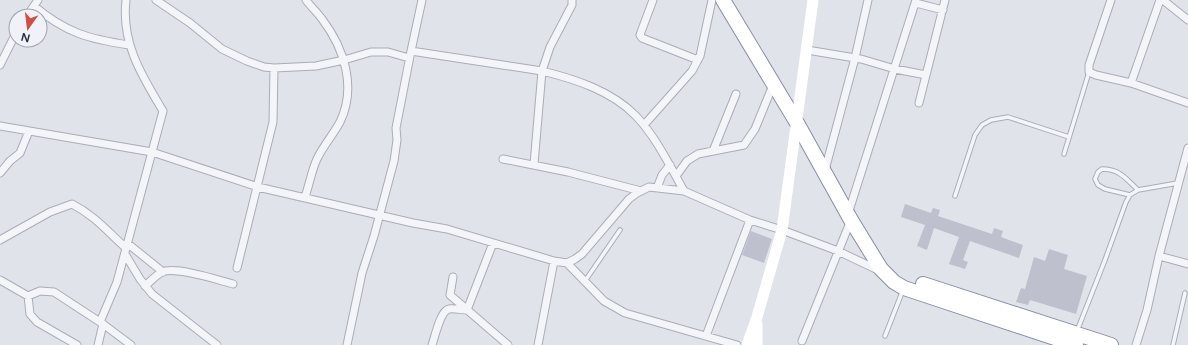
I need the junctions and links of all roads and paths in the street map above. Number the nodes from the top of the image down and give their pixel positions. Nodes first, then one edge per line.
1 (126, 0) edge
2 (156, 0) edge
3 (306, 0) edge
4 (422, 0) edge
5 (572, 0) edge
6 (653, 0) edge
7 (712, 0) edge
8 (723, 0) edge
9 (813, 0) edge
10 (868, 0) edge
11 (945, 0) edge
12 (1111, 0) edge
13 (1160, 0) edge
14 (1163, 0) edge
15 (916, 2) edge
16 (36, 3) edge
17 (943, 10) junction
18 (1188, 20) edge
19 (129, 45) junction
20 (8, 48) edge
21 (806, 50) junction
22 (410, 55) junction
23 (855, 58) junction
24 (344, 60) junction
25 (698, 60) junction
26 (0, 65) edge
27 (274, 68) junction
28 (895, 68) junction
29 (542, 71) junction
30 (1089, 72) junction
31 (926, 75) junction
32 (1131, 83) junction
33 (773, 85) junction
34 (736, 94) dead end
35 (1188, 103) edge
36 (919, 104) dead end
37 (797, 123) junction
38 (644, 125) junction
39 (0, 126) edge
40 (29, 131) junction
41 (1069, 137) junction
42 (1188, 148) edge
43 (713, 151) junction
44 (152, 152) junction
45 (1064, 154) dead end
46 (503, 159) dead end
47 (534, 164) junction
48 (670, 165) junction
49 (0, 173) edge
50 (824, 173) junction
51 (676, 176) junction
52 (1178, 183) junction
53 (258, 187) junction
54 (656, 188) junction
55 (1138, 190) junction
56 (640, 191) junction
57 (684, 191) junction
58 (1130, 195) junction
59 (955, 196) dead end
60 (305, 197) junction
61 (379, 215) junction
62 (850, 217) junction
63 (750, 220) junction
64 (620, 230) dead end
65 (782, 230) junction
66 (0, 240) edge
67 (493, 243) junction
68 (126, 248) junction
69 (838, 251) junction
70 (1159, 256) junction
71 (554, 261) junction
72 (567, 263) junction
73 (1188, 264) edge
74 (237, 268) dead end
75 (163, 272) junction
76 (887, 275) junction
77 (453, 277) dead end
78 (0, 280) edge
79 (585, 281) junction
80 (233, 284) dead end
81 (145, 286) junction
82 (904, 288) junction
83 (1185, 293) dead end
84 (28, 296) junction
85 (468, 310) junction
86 (757, 317) junction
87 (102, 323) junction
88 (885, 336) dead end
89 (1077, 339) edge
90 (709, 340) edge
91 (802, 341) dead end
92 (77, 345) edge
93 (98, 345) edge
94 (131, 345) edge
95 (217, 345) edge
96 (347, 345) edge
97 (432, 345) edge
98 (508, 345) edge
99 (538, 345) edge
100 (737, 345) edge
101 (747, 345) edge
102 (757, 345) edge
103 (1111, 345) edge
104 (1136, 345) edge
105 (1173, 345) edge

1 - 19 street
2 - 27 street
3 - 24 street
4 - 22 street
5 - 29 street
6 - 25 street
7 - 25 street
8 - 33 highway
9 - 21 main road
10 - 23 street
11 - 17 street
12 - 30 street
13 - 32 street
14 - 18 street
15 - 17 street
15 - 28 street
16 - 19 street
17 - 31 street
19 - 44 street
20 - 26 street
21 - 23 street
21 - 37 main road
22 - 24 street
22 - 29 street
22 - 61 street
23 - 28 street
23 - 50 street
24 - 27 street
24 - 60 street
25 - 38 street
27 - 53 street
28 - 31 street
28 - 62 street
29 - 38 street
29 - 47 street
30 - 32 street
30 - 41 lane
31 - 36 street
32 - 35 street
33 - 37 highway
33 - 43 street
34 - 43 street
37 - 50 highway
37 - 65 main road
38 - 48 street
39 - 40 street
40 - 44 street
40 - 49 street
41 - 45 lane
41 - 59 lane
42 - 52 street
43 - 51 street
44 - 53 street
44 - 68 street
46 - 47 street
47 - 56 street
48 - 51 street
48 - 54 street
50 - 62 highway
51 - 57 street
52 - 55 lane
52 - 70 street
53 - 60 street
53 - 74 street
54 - 56 street
54 - 57 street
55 - 58 lane
55 - 58 lane
56 - 72 street
57 - 63 street
58 - 89 lane
60 - 61 street
61 - 67 street
61 - 96 street
62 - 69 street
62 - 76 highway
63 - 65 street
63 - 90 street
64 - 79 lane
65 - 69 street
65 - 86 main road
66 - 68 street
67 - 71 street
67 - 85 street
68 - 75 street
68 - 81 street
68 - 87 street
69 - 76 street
69 - 91 street
70 - 73 street
70 - 104 street
71 - 72 street
71 - 99 street
72 - 79 street
75 - 80 street
75 - 81 street
76 - 82 highway
76 - 89 highway
77 - 85 street
78 - 84 street
79 - 90 street
81 - 95 street
82 - 88 lane
82 - 89 highway
83 - 105 lane
84 - 87 street
84 - 92 street
85 - 97 street
85 - 98 street
86 - 101 main road
86 - 102 main road
87 - 93 street
87 - 94 street
89 - 103 highway
90 - 100 street

